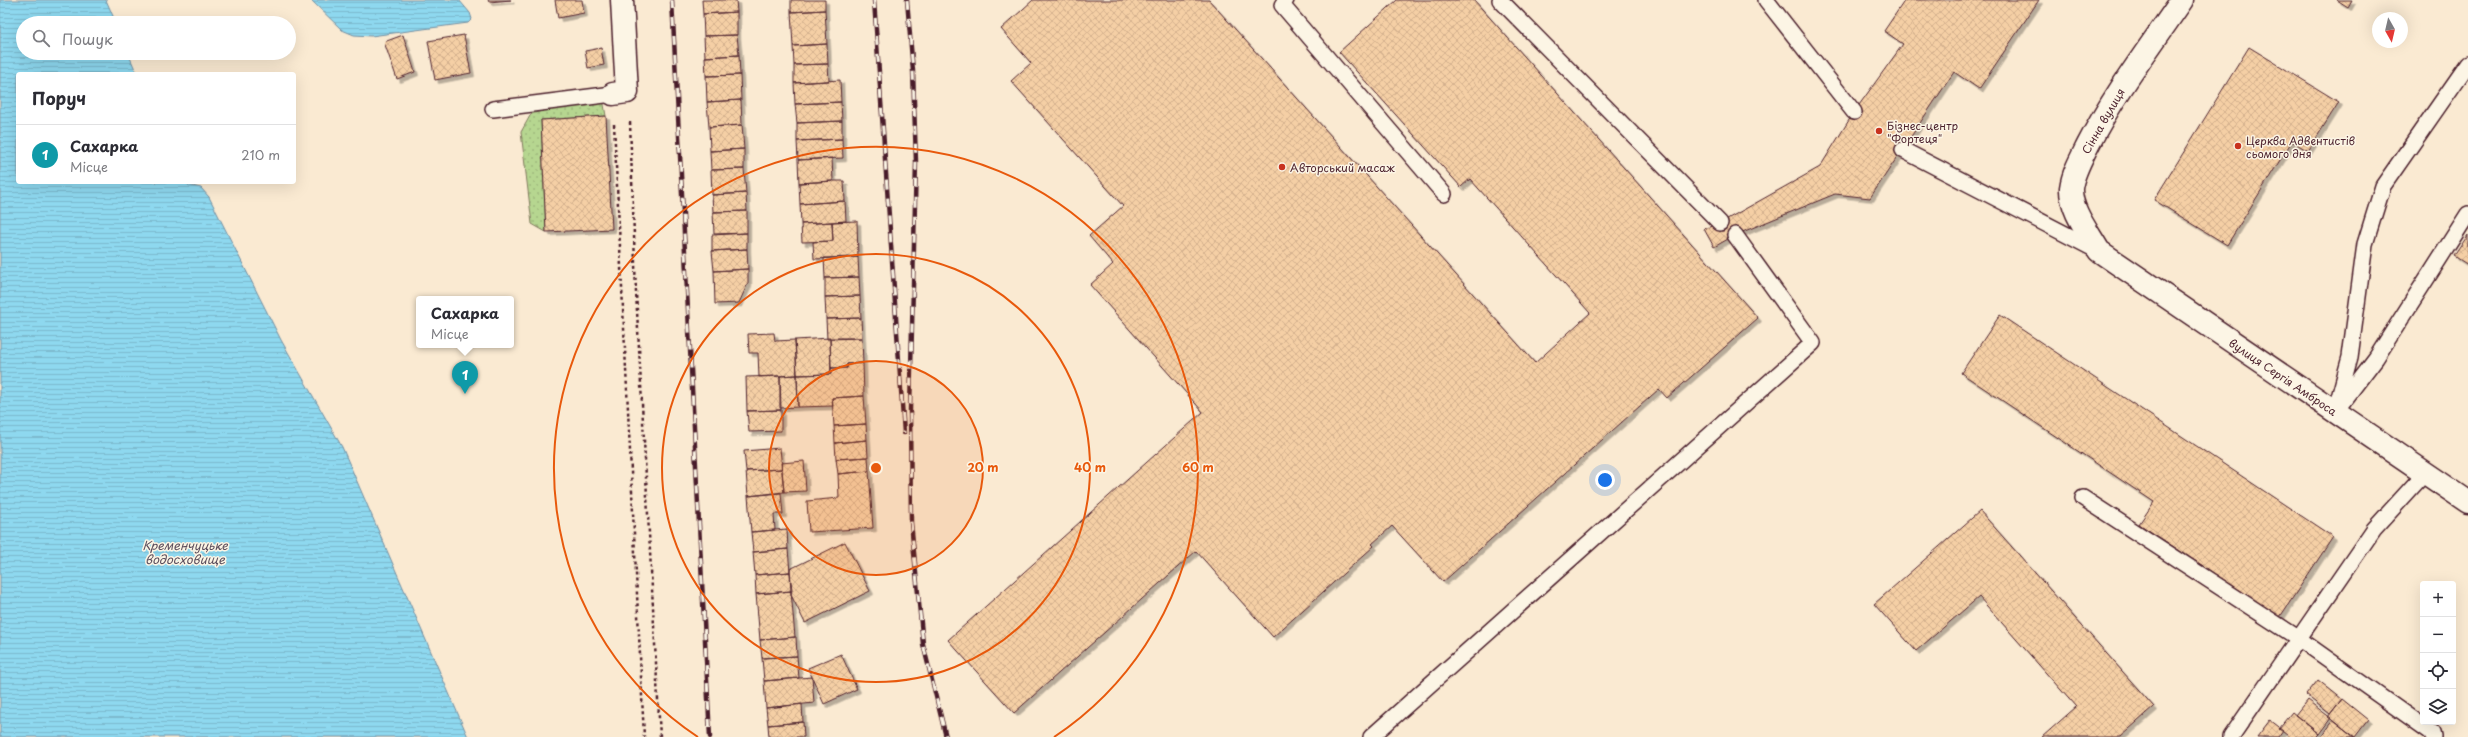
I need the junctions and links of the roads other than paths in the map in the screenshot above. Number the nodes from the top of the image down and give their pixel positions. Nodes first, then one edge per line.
1 (622, 0) edge
2 (1286, 0) edge
3 (1500, 0) edge
4 (1766, 0) edge
5 (2182, 0) edge
6 (2468, 64) edge
7 (620, 93) joint
8 (493, 109) dead end
9 (1854, 112) dead end
10 (1902, 150) dead end
11 (1444, 194) dead end
12 (2468, 214) edge
13 (1720, 223) dead end
14 (1735, 235) dead end
15 (2099, 251) junction
16 (2335, 412) junction
17 (2425, 473) junction
18 (2083, 498) dead end
19 (2468, 502) edge
20 (2298, 638) junction
21 (1371, 737) edge
22 (2231, 737) edge
23 (2434, 737) edge

1 - 7 street
2 - 11 lane
3 - 13 lane
4 - 9 lane
5 - 15 street, Сінна вулиця
6 - 16 lane
7 - 8 lane
10 - 15 lane
12 - 16 lane
14 - 21 lane
15 - 16 street, вулиця Сергія Амброса
16 - 17 street, вулиця Сергія Амброса
17 - 19 street, вулиця Сергія Амброса
17 - 20 lane
18 - 20 lane
20 - 22 lane
20 - 23 lane

